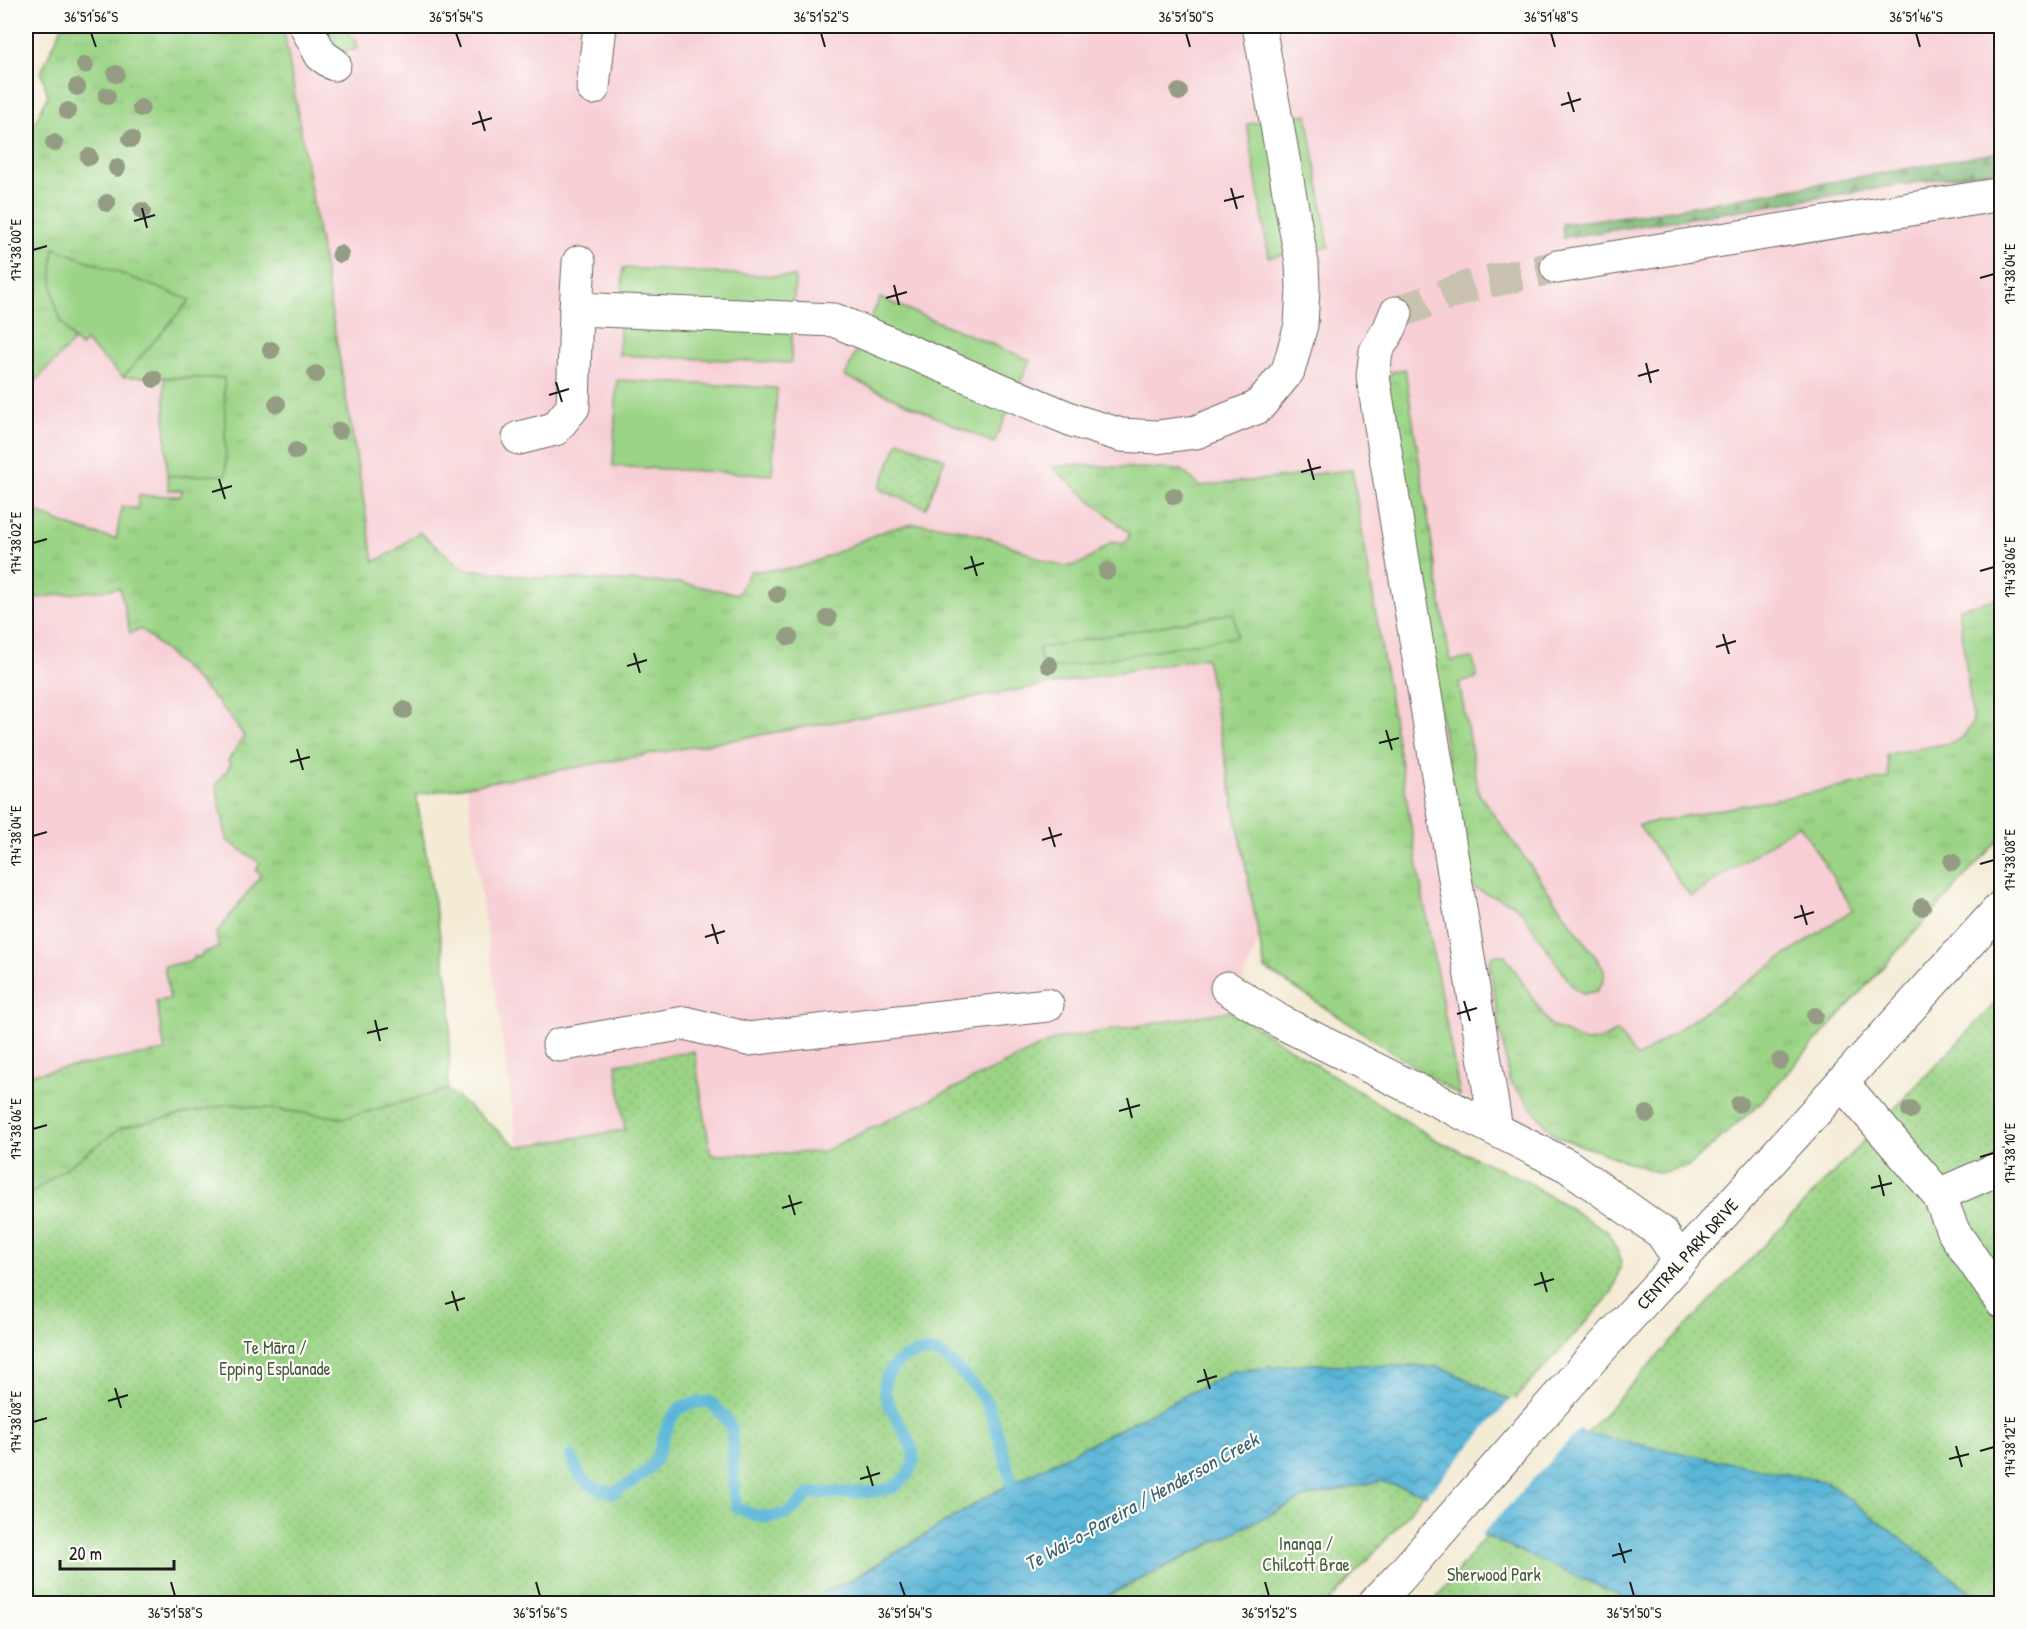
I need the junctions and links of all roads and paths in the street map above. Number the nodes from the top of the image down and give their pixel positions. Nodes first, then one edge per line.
1 (306, 26) edge
2 (600, 26) edge
3 (1259, 26) edge
4 (334, 64) dead end
5 (593, 88) dead end
6 (2001, 194) edge
7 (579, 262) dead end
8 (1557, 267) tunnel mouth
9 (576, 309) junction
10 (1396, 313) tunnel mouth
11 (519, 438) dead end
12 (2001, 906) edge
13 (1227, 987) dead end
14 (1047, 1005) dead end
15 (559, 1044) dead end
16 (1842, 1083) junction
17 (1496, 1129) junction
18 (2001, 1167) edge
19 (1939, 1195) junction
20 (1680, 1261) junction
21 (2001, 1302) edge
22 (1374, 1604) edge

1 - 4 main road
2 - 5 main road
3 - 9 main road
6 - 8 main road
7 - 9 main road
9 - 11 main road
10 - 17 main road
12 - 16 main road, CENTRAL PARK DRIVE
13 - 17 main road
14 - 15 main road
16 - 19 main road
16 - 20 main road, CENTRAL PARK DRIVE
17 - 20 main road
18 - 19 main road
19 - 21 main road
20 - 22 main road, CENTRAL PARK DRIVE

